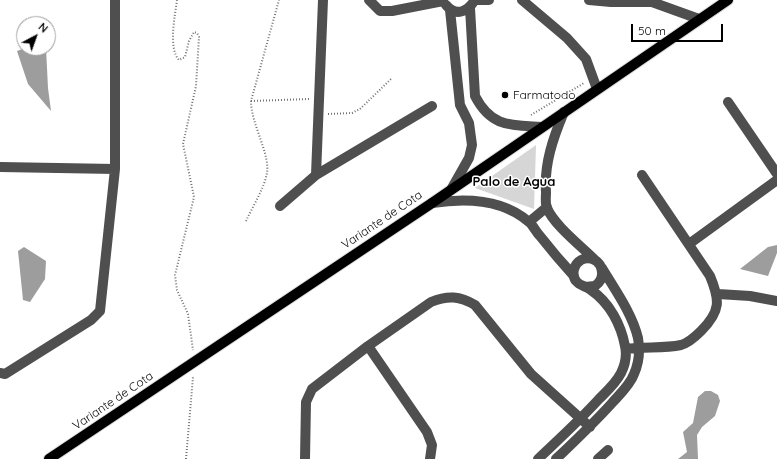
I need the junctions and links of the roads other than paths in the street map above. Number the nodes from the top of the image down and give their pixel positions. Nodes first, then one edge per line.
1 (115, 0) edge
2 (322, 0) edge
3 (369, 0) edge
4 (488, 0) edge
5 (522, 0) edge
6 (589, 0) edge
7 (728, 0) edge
8 (443, 1) edge
9 (474, 3) edge
10 (450, 10) junction
11 (699, 19) junction
12 (597, 89) junction
13 (728, 102) dead end
14 (432, 106) dead end
15 (564, 112) junction
16 (541, 127) junction
17 (0, 167) edge
18 (115, 169) junction
19 (777, 174) edge
20 (316, 175) junction
21 (642, 175) dead end
22 (777, 180) edge
23 (452, 188) junction
24 (432, 203) junction
25 (280, 206) dead end
26 (547, 207) junction
27 (529, 222) junction
28 (689, 244) junction
29 (598, 262) junction
30 (574, 276) junction
31 (585, 287) junction
32 (718, 294) junction
33 (777, 301) edge
34 (368, 346) junction
35 (639, 347) junction
36 (626, 348) junction
37 (0, 373) edge
38 (581, 419) junction
39 (590, 427) junction
40 (608, 450) dead end
41 (49, 459) edge
42 (305, 459) edge
43 (430, 459) edge
44 (538, 459) edge
45 (556, 459) edge
46 (598, 459) edge

1 - 18 street
2 - 20 street
3 - 8 street
4 - 9 street
5 - 12 street
6 - 11 street
7 - 11 main road, Variante de Cota
8 - 10 street
9 - 10 street
9 - 16 street
10 - 23 street
11 - 12 main road, Variante de Cota
12 - 15 main road, Variante de Cota
13 - 19 street
14 - 20 street
15 - 16 main road, Variante de Cota
15 - 26 street
16 - 23 main road, Variante de Cota
17 - 18 street
18 - 37 street
20 - 25 street
21 - 28 street
22 - 28 street
23 - 24 main road, Variante de Cota
24 - 27 street
24 - 41 main road, Variante de Cota
26 - 27 street
26 - 29 street
27 - 30 street
28 - 32 street
29 - 30 street
29 - 31 street
29 - 35 street
30 - 31 street
31 - 36 street
32 - 33 street
32 - 35 street
34 - 38 street
34 - 42 street
34 - 43 street
35 - 36 street
35 - 39 street
36 - 38 street
38 - 39 street
38 - 44 street
39 - 45 street
40 - 46 street

